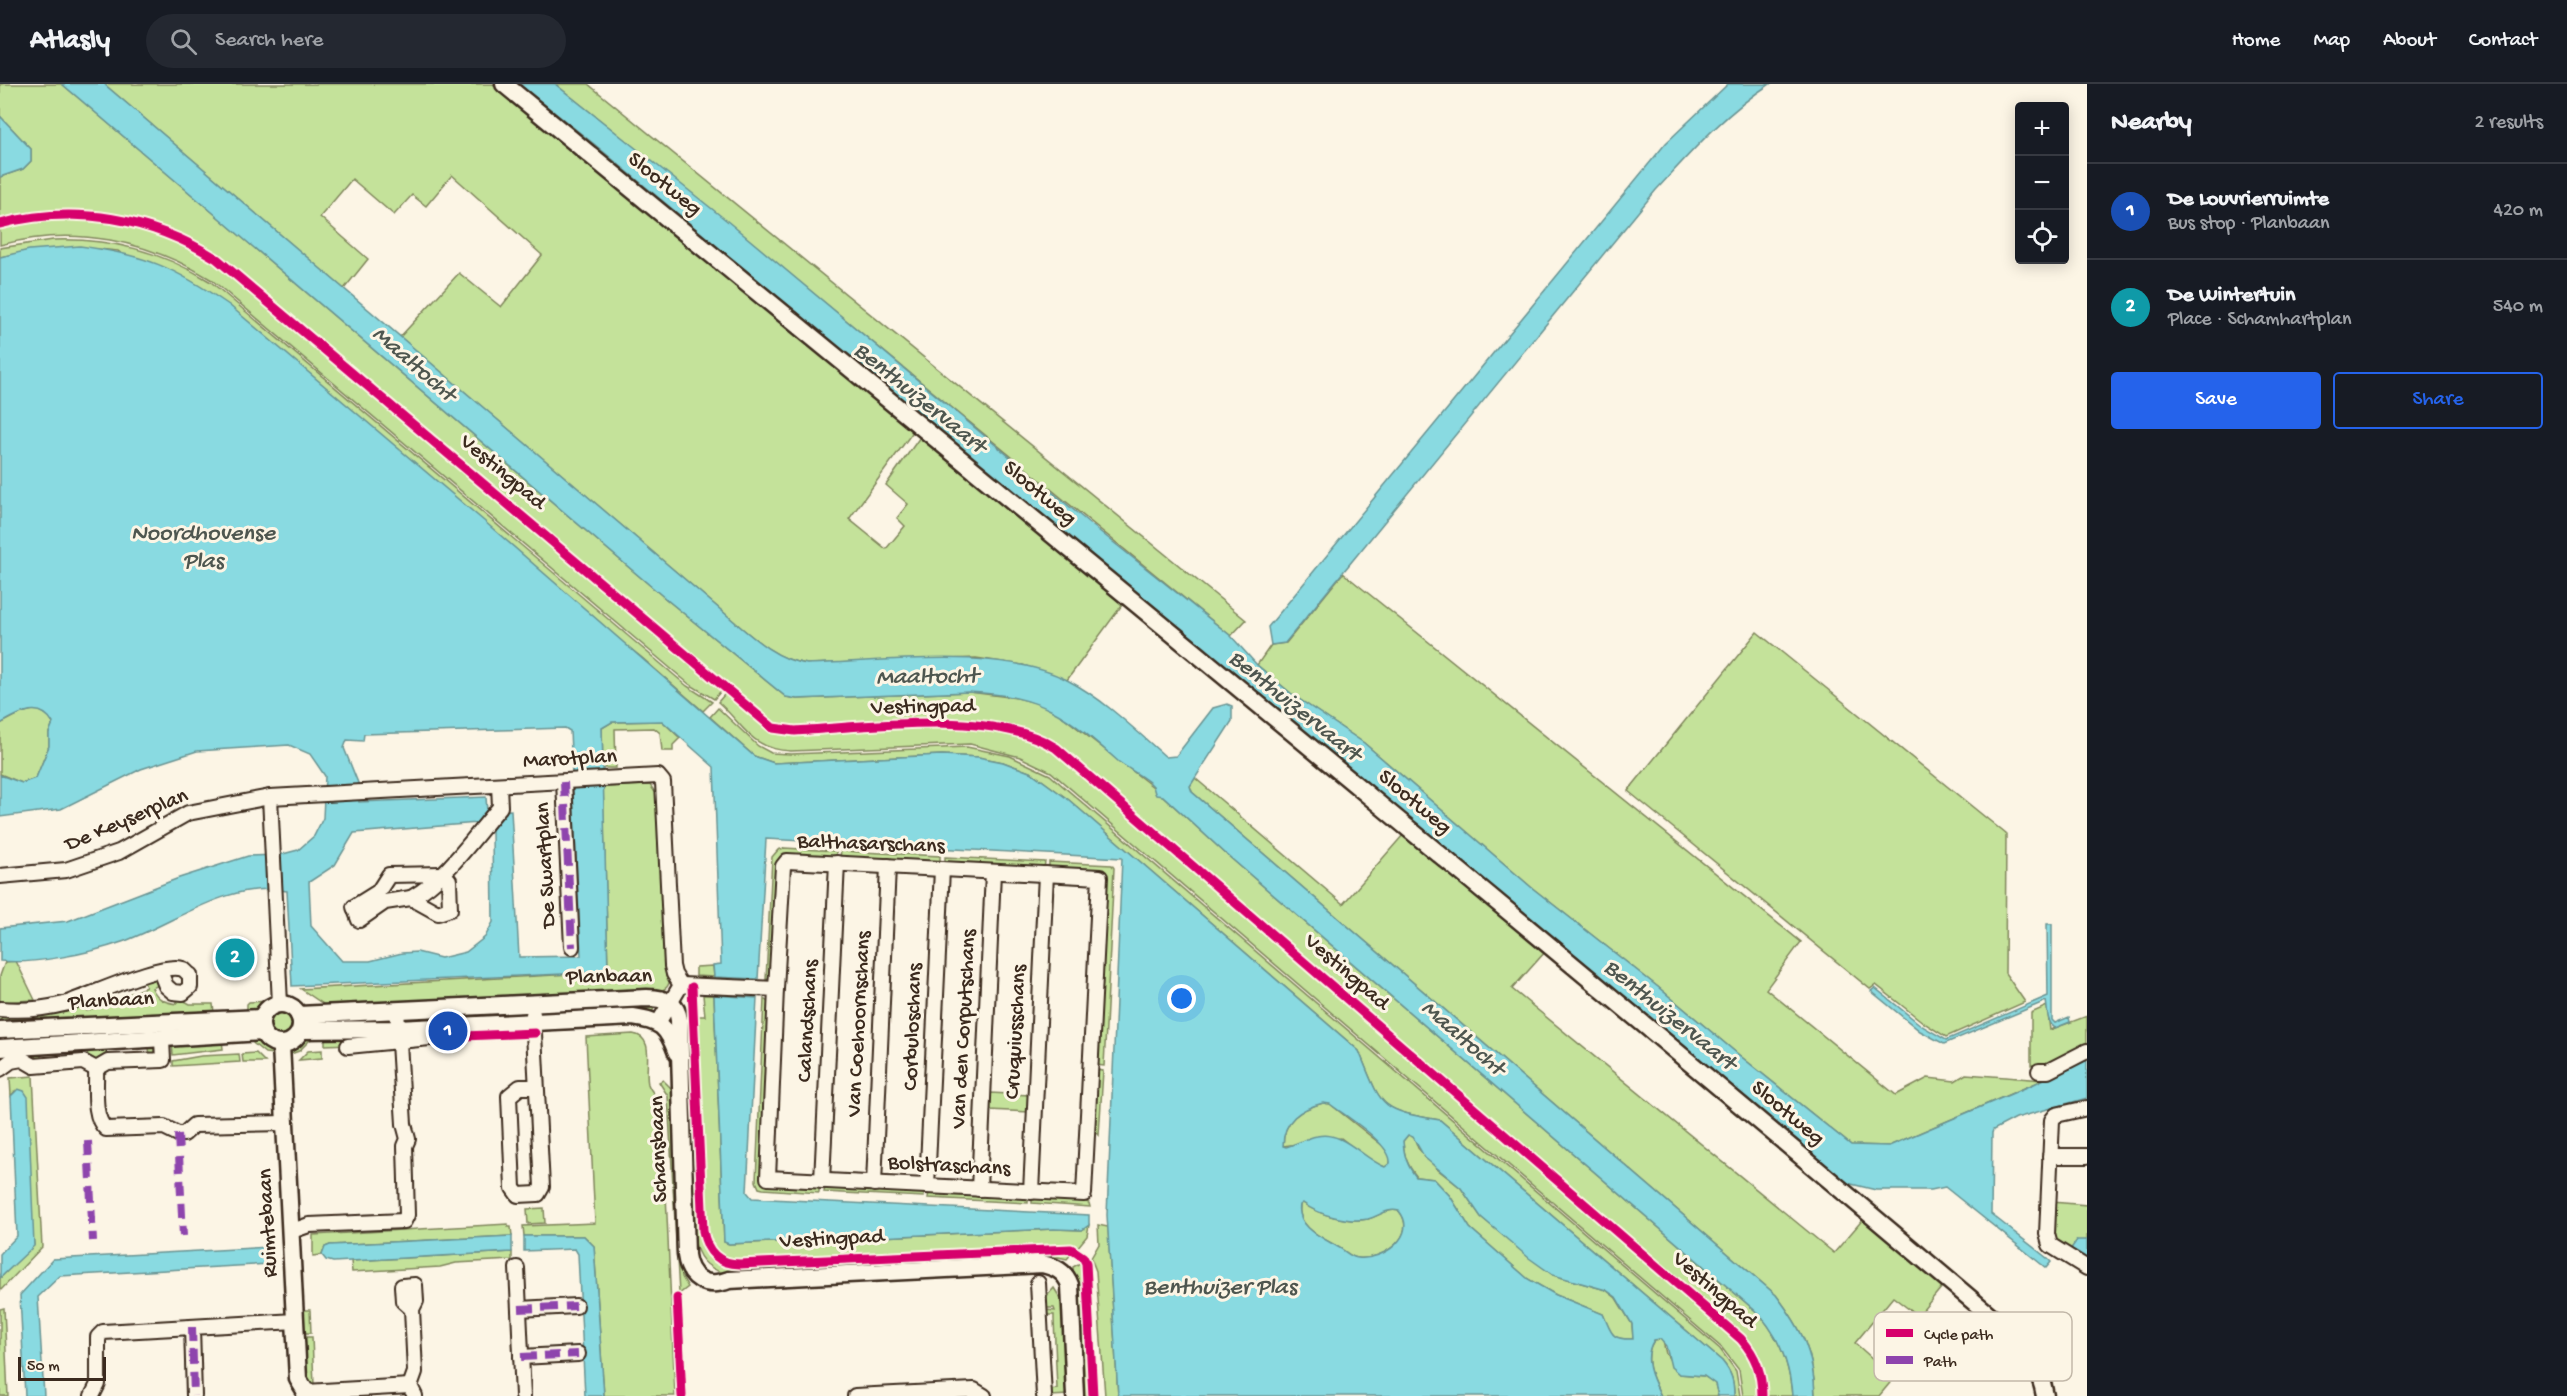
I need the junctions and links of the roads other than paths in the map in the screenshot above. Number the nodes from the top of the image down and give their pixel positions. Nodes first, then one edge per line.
1 (504, 84) edge
2 (566, 782) junction
3 (499, 790) junction
4 (270, 797) junction
5 (837, 863) junction
6 (888, 866) junction
7 (942, 869) junction
8 (993, 872) junction
9 (443, 874) junction
10 (1046, 874) junction
11 (0, 876) edge
12 (411, 898) junction
13 (572, 947) dead end
14 (160, 971) dead end
15 (681, 985) junction
16 (776, 989) junction
17 (533, 1003) junction
18 (671, 1003) junction
19 (280, 1004) junction
20 (0, 1009) edge
21 (397, 1010) junction
22 (534, 1022) junction
23 (300, 1023) junction
24 (658, 1023) junction
25 (261, 1025) junction
26 (0, 1030) edge
27 (398, 1035) junction
28 (440, 1038) dead end
29 (162, 1040) junction
30 (281, 1045) junction
31 (348, 1046) dead end
32 (0, 1048) edge
33 (2087, 1051) edge
34 (680, 1061) junction
35 (0, 1069) edge
36 (96, 1069) junction
37 (2039, 1071) dead end
38 (536, 1087) junction
39 (2087, 1108) edge
40 (286, 1123) junction
41 (2050, 1156) junction
42 (2087, 1156) edge
43 (822, 1181) junction
44 (874, 1184) junction
45 (927, 1186) junction
46 (979, 1189) junction
47 (1031, 1192) junction
48 (292, 1231) junction
49 (517, 1268) dead end
50 (2087, 1268) edge
51 (1038, 1283) dead end
52 (576, 1306) dead end
53 (412, 1309) dead end
54 (519, 1309) junction
55 (1986, 1312) edge
56 (296, 1321) junction
57 (192, 1327) junction
58 (578, 1354) dead end
59 (521, 1357) junction
60 (2042, 1381) edge
61 (413, 1391) edge
62 (306, 1394) edge
63 (92, 1396) edge
64 (194, 1396) edge
65 (523, 1396) edge
66 (855, 1396) edge
67 (984, 1396) edge
68 (1044, 1396) edge
69 (1075, 1396) edge
70 (2046, 1396) edge

1 - 55 street, Slootweg
2 - 3 street, Marotplan
2 - 13 street, De Swartplan
2 - 15 street, Marotplan
3 - 4 street, Marotplan
3 - 9 street
4 - 11 street, De Keyserplan
4 - 19 street
5 - 6 street, Balthasarschans
5 - 16 street, Balthasarschans
5 - 43 street, Calandschans
6 - 7 street, Balthasarschans
6 - 44 street, Van Coehoornschans
7 - 8 street, Balthasarschans
7 - 45 street, Corbuloschans
8 - 10 street, Balthasarschans
8 - 46 street, Van den Corputschans
9 - 12 street
9 - 12 street
9 - 12 street
10 - 47 street, Cruquiusschans
10 - 47 street, Bolstraschans
14 - 20 street
15 - 16 street
15 - 18 street
16 - 43 street, Bolstraschans
17 - 18 street, Planbaan
17 - 21 street, Planbaan
17 - 22 street
18 - 24 street
18 - 34 street, Planbaan
19 - 23 street
19 - 25 street
21 - 23 street, Planbaan
21 - 27 street
22 - 24 street, Planbaan
22 - 27 street, Planbaan
22 - 38 street
23 - 27 street, Planbaan
23 - 30 street
24 - 34 street, Planbaan
25 - 26 street, Planbaan
25 - 29 street, Planbaan
25 - 30 street
27 - 28 street
27 - 31 street
27 - 48 street
29 - 32 street, Planbaan
29 - 36 street, Planbaan
30 - 40 street, Ruimtebaan
33 - 37 street
34 - 69 street, Schansbaan
35 - 36 street, Planbaan
36 - 40 street
38 - 38 street
39 - 41 street
40 - 48 street, Ruimtebaan
41 - 42 street
41 - 50 street
43 - 44 street, Bolstraschans
44 - 45 street, Bolstraschans
45 - 46 street, Bolstraschans
46 - 47 street, Bolstraschans
48 - 56 street, Ruimtebaan
49 - 54 street
51 - 68 street
52 - 54 street
53 - 61 street
54 - 59 street
56 - 57 street
56 - 62 street, Ruimtebaan
57 - 63 street
57 - 64 street
58 - 59 street
59 - 65 street
60 - 70 street, Slootweg
61 - 62 street
66 - 67 street

